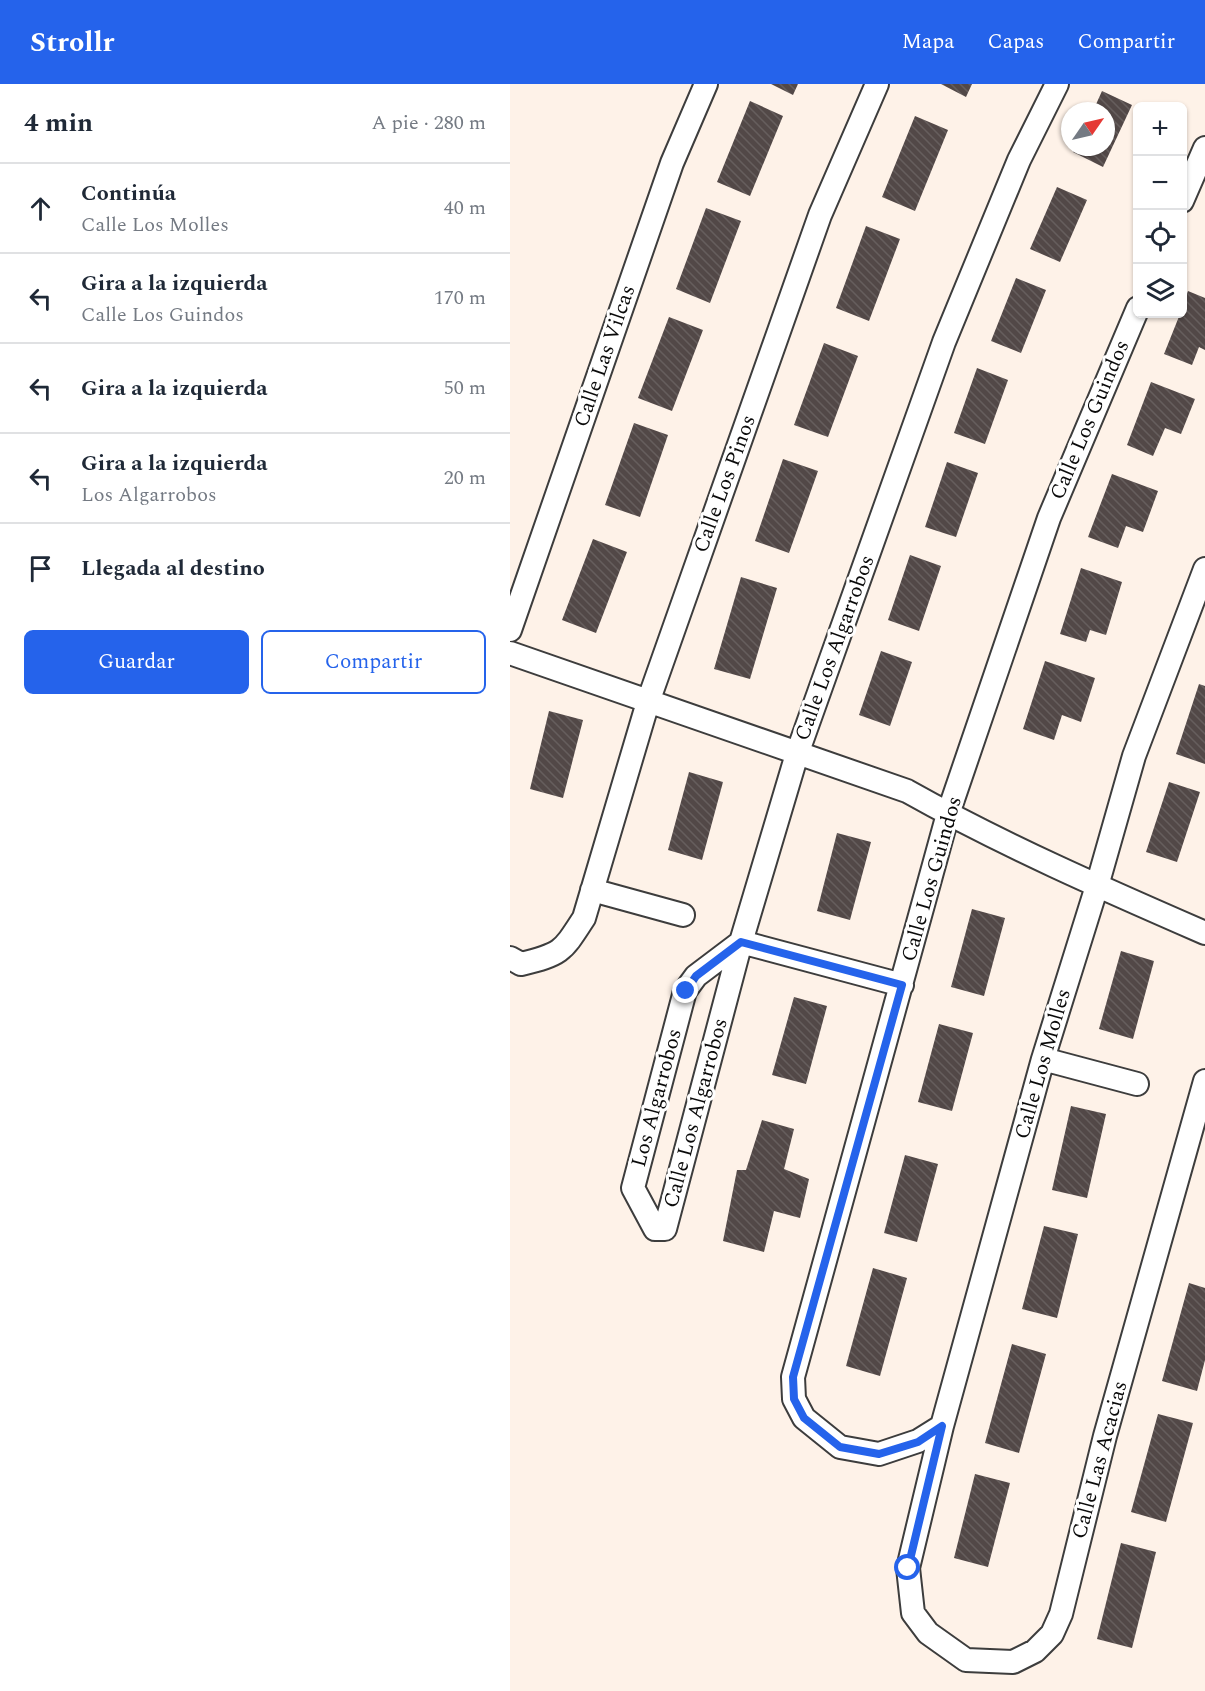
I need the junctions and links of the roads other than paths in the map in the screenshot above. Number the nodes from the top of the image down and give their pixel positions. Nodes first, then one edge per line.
1 (706, 84) edge
2 (877, 84) edge
3 (1057, 84) edge
4 (1205, 148) edge
5 (1187, 189) edge
6 (1133, 318) edge
7 (1205, 569) edge
8 (510, 630) edge
9 (510, 653) edge
10 (648, 702) junction
11 (797, 754) junction
12 (948, 814) junction
13 (1097, 886) junction
14 (592, 890) junction
15 (683, 915) dead end
16 (1205, 933) edge
17 (741, 942) junction
18 (510, 958) edge
19 (902, 985) junction
20 (1043, 1059) junction
21 (1205, 1080) edge
22 (1137, 1084) dead end
23 (665, 1229) joint
24 (942, 1426) junction
25 (908, 1568) joint

1 - 8 street, Calle Las Vilcas
2 - 10 street, Calle Los Pinos
3 - 11 street, Calle Los Algarrobos
4 - 5 street
6 - 12 street, Calle Los Guindos
7 - 13 street, Calle Los Molles
9 - 10 street
10 - 11 street
10 - 14 street, Calle Los Pinos
11 - 12 street
11 - 17 street, Calle Los Algarrobos
12 - 13 street
12 - 19 street, Calle Los Guindos
13 - 16 street
13 - 20 street, Calle Los Molles
14 - 15 street
14 - 18 street
17 - 19 street
17 - 23 street, Calle Los Algarrobos
17 - 23 street, Los Algarrobos
19 - 24 street, Calle Los Guindos
20 - 22 street
20 - 24 street, Calle Los Molles
21 - 25 street, Calle Las Acacias
24 - 25 street, Calle Los Molles

